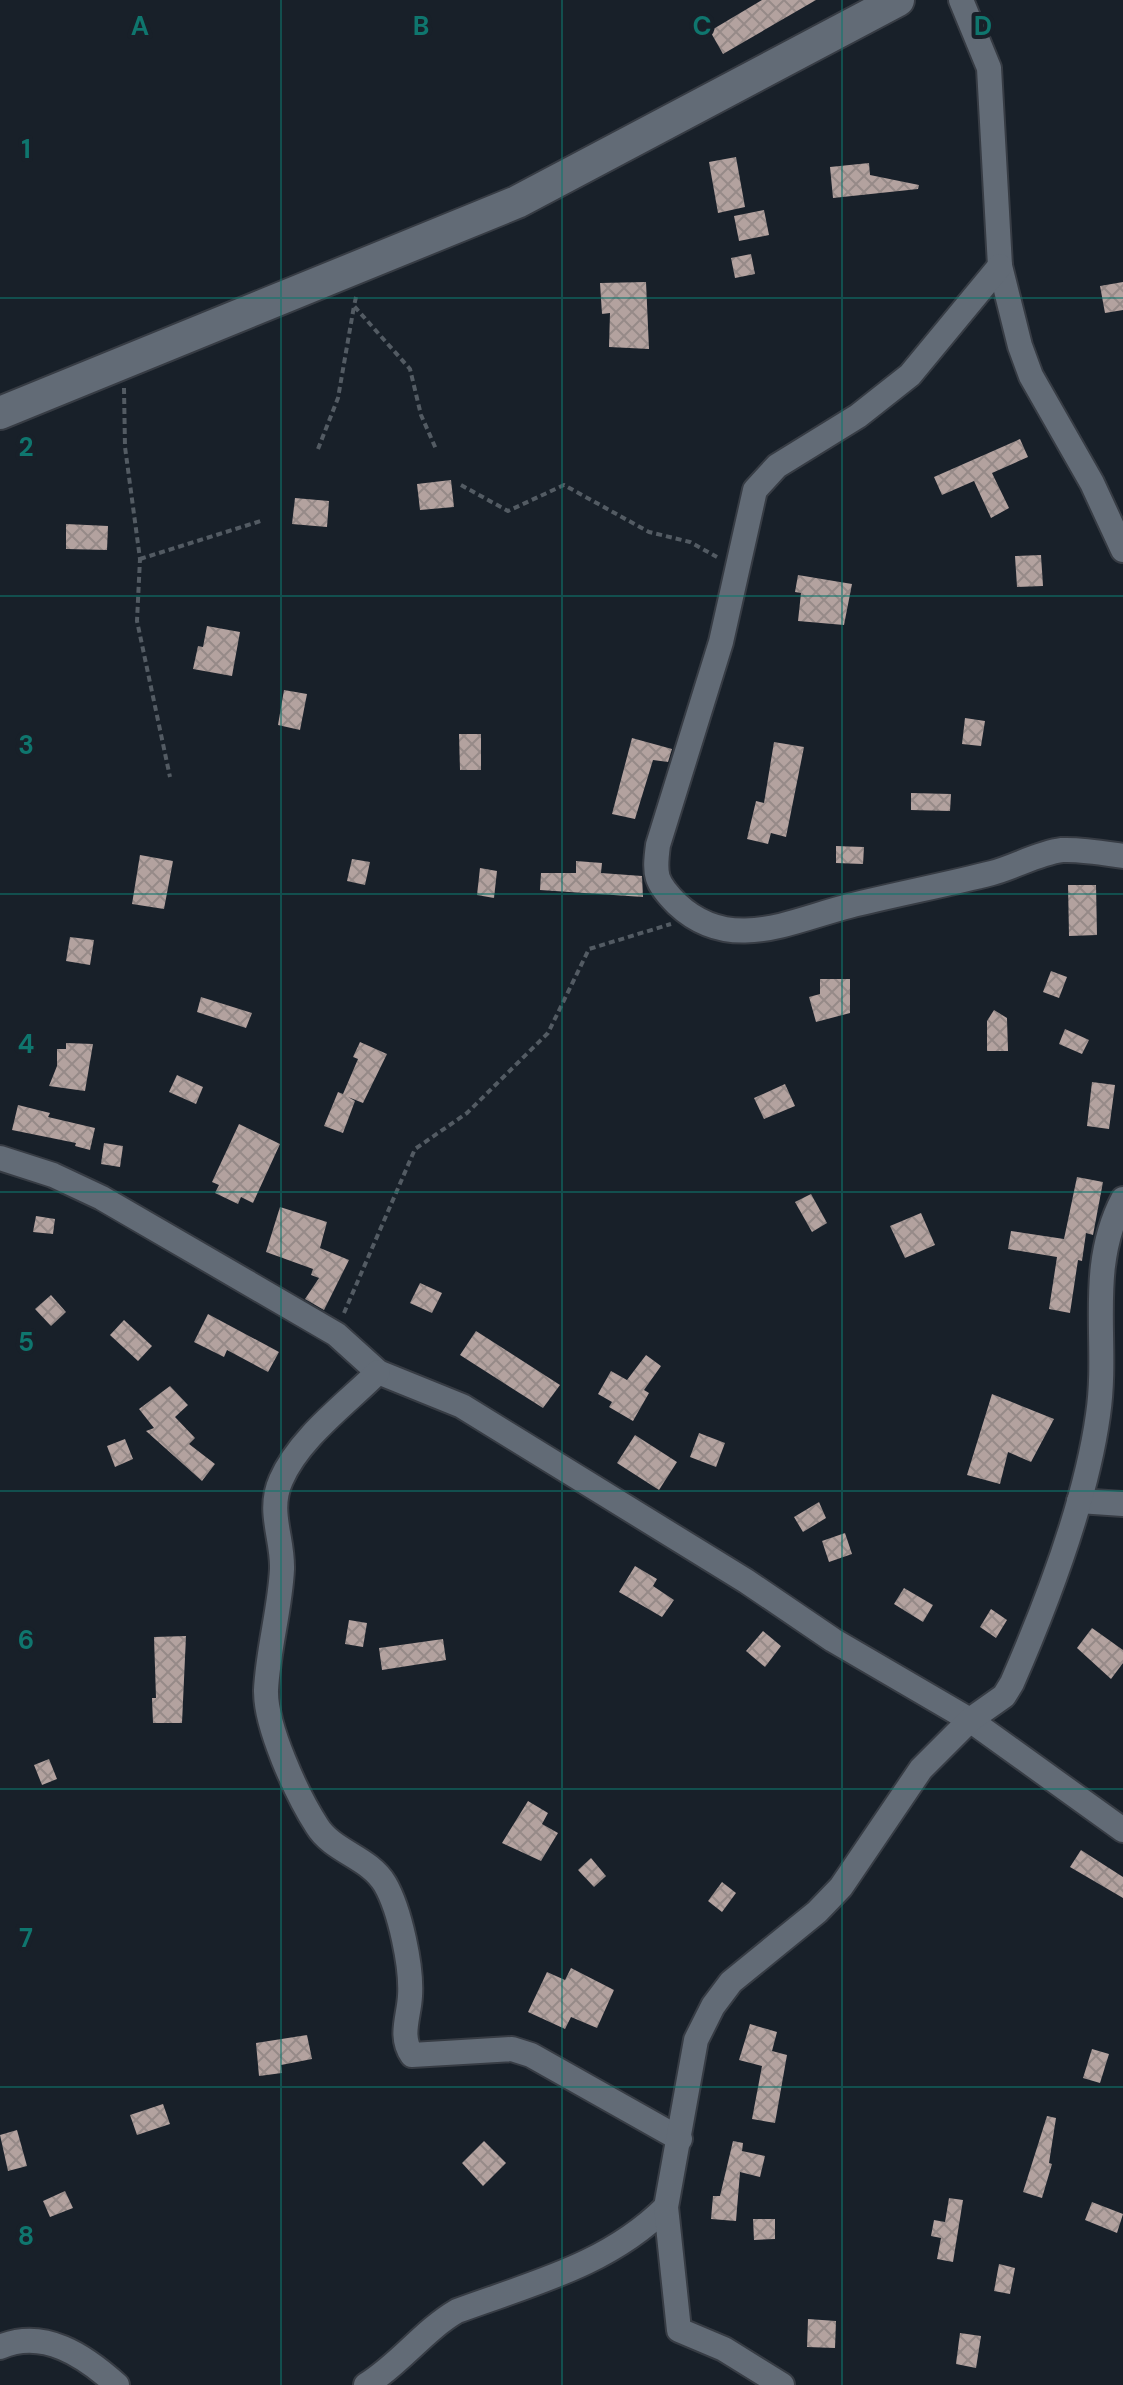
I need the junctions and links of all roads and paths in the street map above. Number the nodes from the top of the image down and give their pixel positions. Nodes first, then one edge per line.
1 (898, 0) edge
2 (961, 0) edge
3 (363, 263) junction
4 (1000, 266) junction
5 (354, 306) junction
6 (124, 363) junction
7 (0, 413) edge
8 (318, 449) dead end
9 (436, 449) dead end
10 (461, 485) dead end
11 (264, 520) dead end
12 (1123, 550) edge
13 (140, 559) junction
14 (736, 568) junction
15 (170, 777) dead end
16 (1123, 856) edge
17 (693, 918) junction
18 (0, 1158) edge
19 (1123, 1199) edge
20 (336, 1334) junction
21 (378, 1372) junction
22 (1079, 1501) junction
23 (1123, 1504) edge
24 (970, 1720) junction
25 (1123, 1830) edge
26 (680, 2139) junction
27 (666, 2207) junction
28 (0, 2347) edge
29 (117, 2385) edge
30 (366, 2385) edge
31 (782, 2385) edge

1 - 3 street
2 - 4 street
3 - 5 path
3 - 6 street
4 - 12 street
4 - 14 street
5 - 8 path
5 - 9 path
6 - 7 street
6 - 13 path
10 - 14 path
11 - 13 path
13 - 15 path
14 - 17 street
16 - 17 street
17 - 20 path
18 - 20 street
19 - 22 street
20 - 21 street
21 - 24 street
21 - 26 street
22 - 23 street
22 - 24 street
24 - 25 street
24 - 26 street
26 - 27 street
27 - 30 street
27 - 31 street
28 - 29 street

